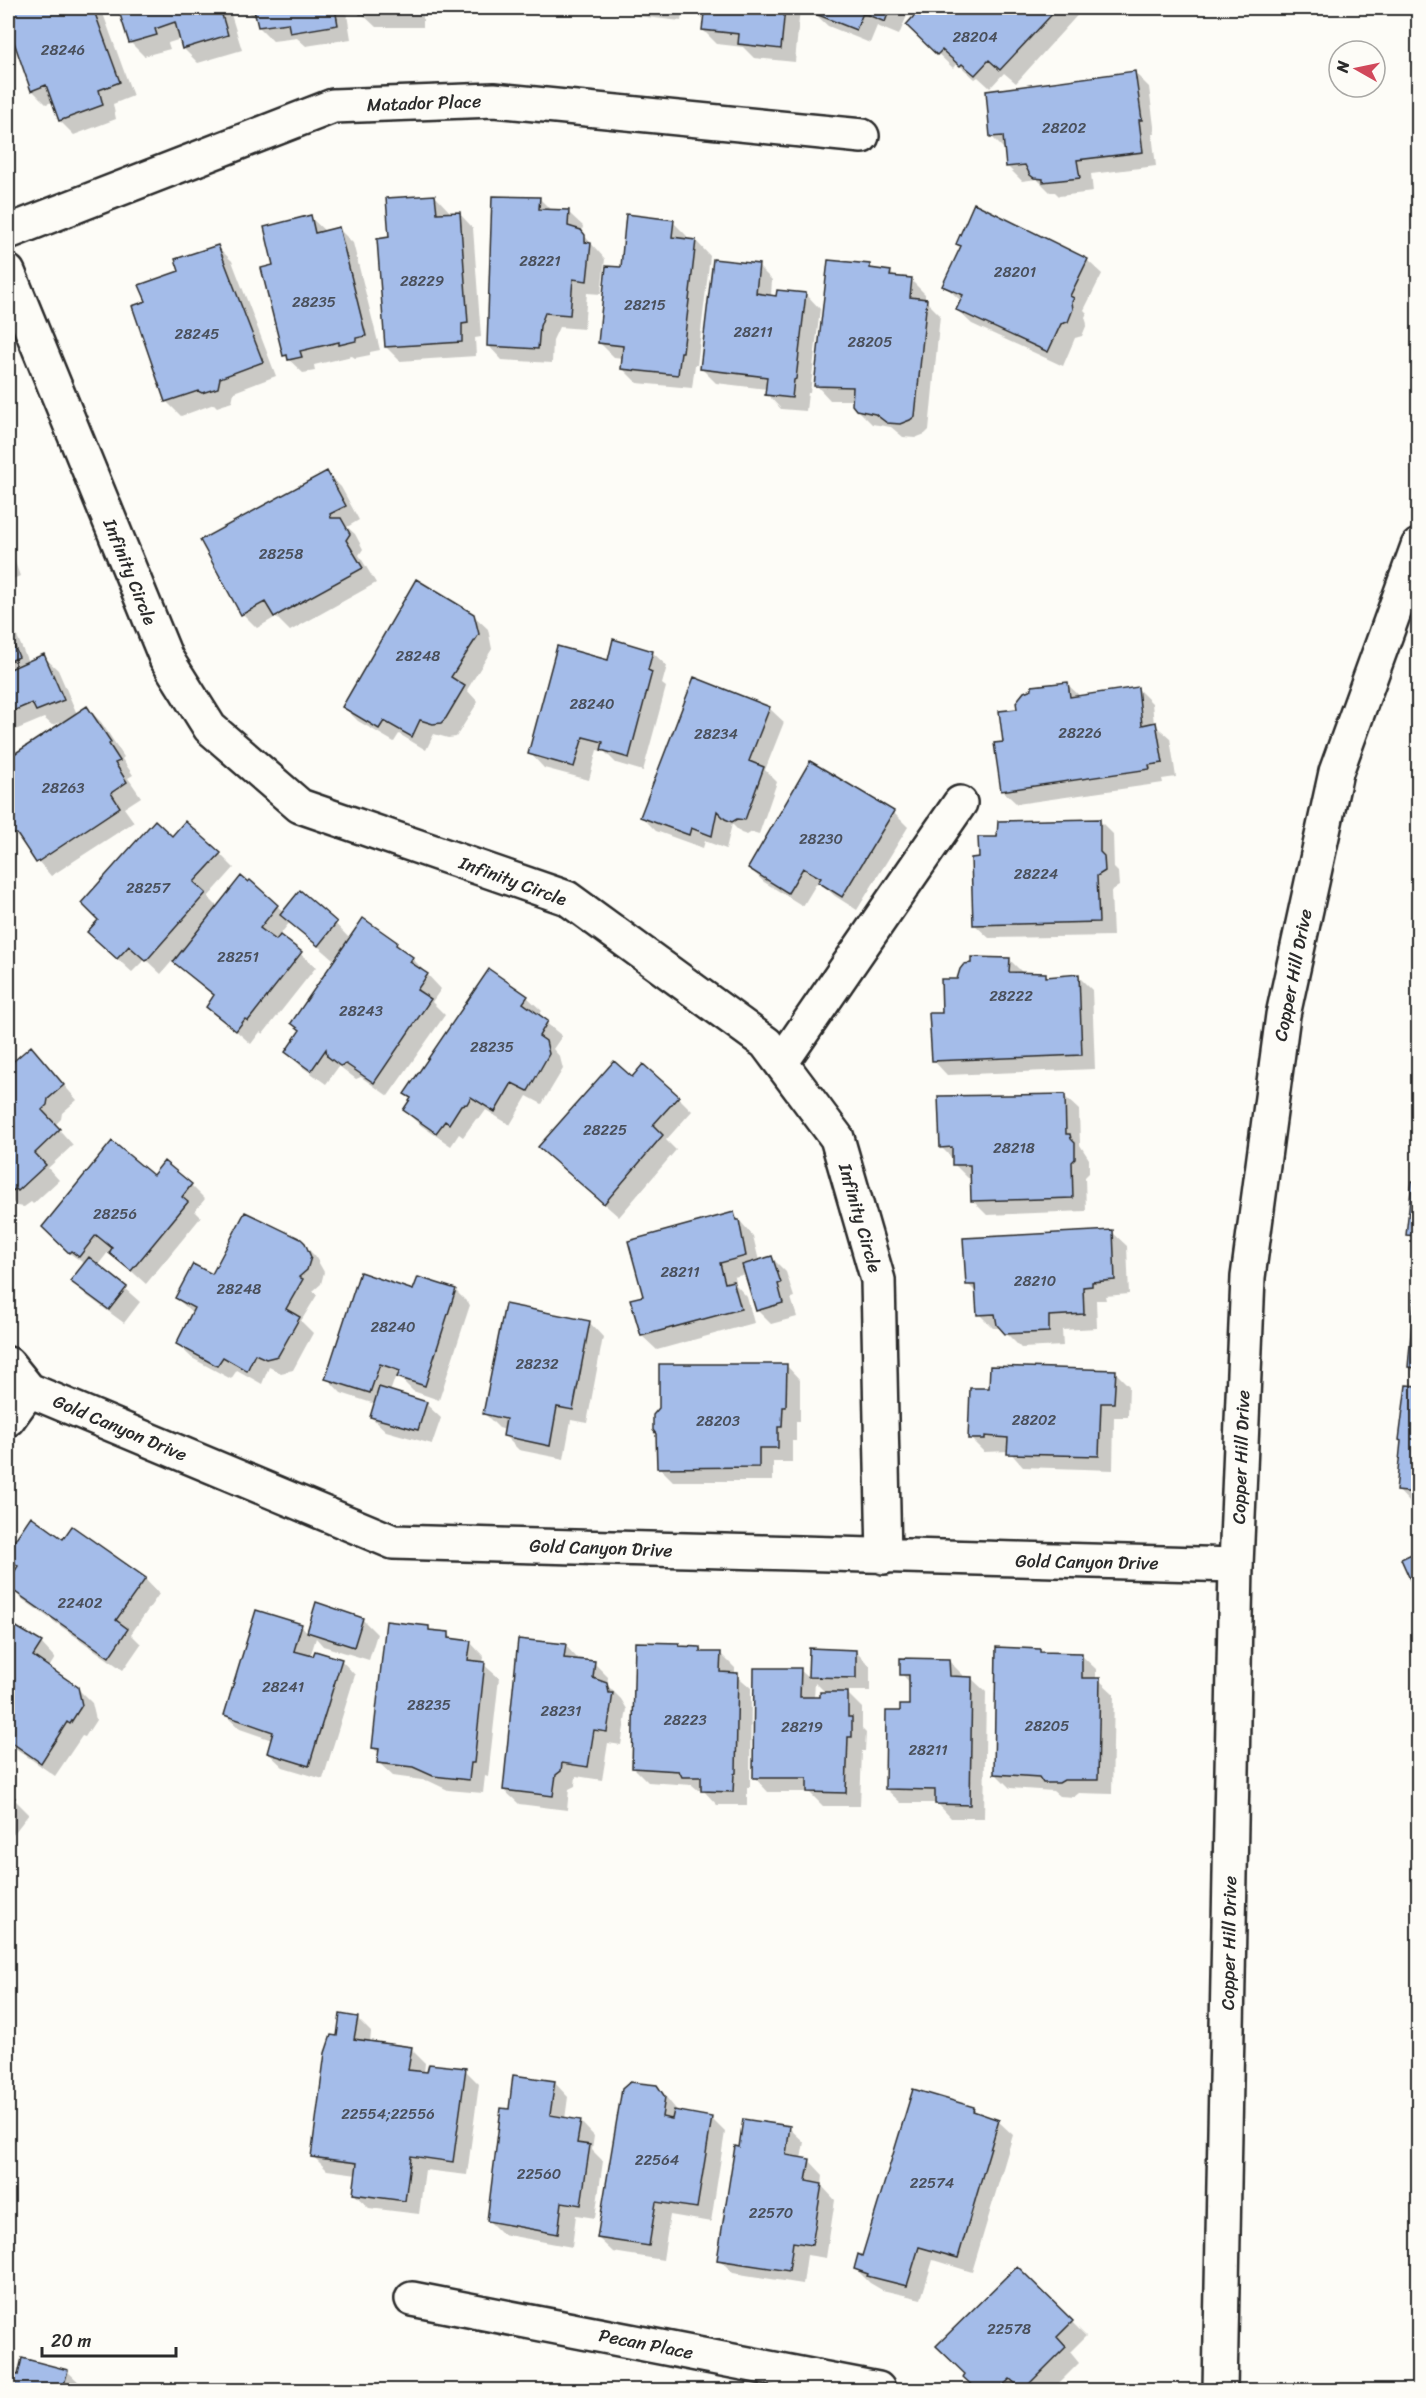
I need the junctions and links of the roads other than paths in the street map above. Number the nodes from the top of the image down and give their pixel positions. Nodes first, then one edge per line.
1 (862, 136) dead end
2 (8, 232) edge
3 (8, 272) edge
4 (1419, 546) edge
5 (960, 803) dead end
6 (781, 1064) junction
7 (8, 1364) edge
8 (29, 1390) junction
9 (8, 1419) edge
10 (884, 1557) junction
11 (1236, 1565) junction
12 (412, 2299) dead end
13 (878, 2391) edge
14 (1220, 2391) edge

1 - 2 street, Matador Place
3 - 6 street, Infinity Circle
4 - 11 street, Copper Hill Drive
5 - 6 street
6 - 10 street, Infinity Circle
7 - 8 street, Gold Canyon Drive
8 - 9 street
8 - 10 street, Gold Canyon Drive
10 - 11 street, Gold Canyon Drive
11 - 14 street, Copper Hill Drive
12 - 13 street, Pecan Place

